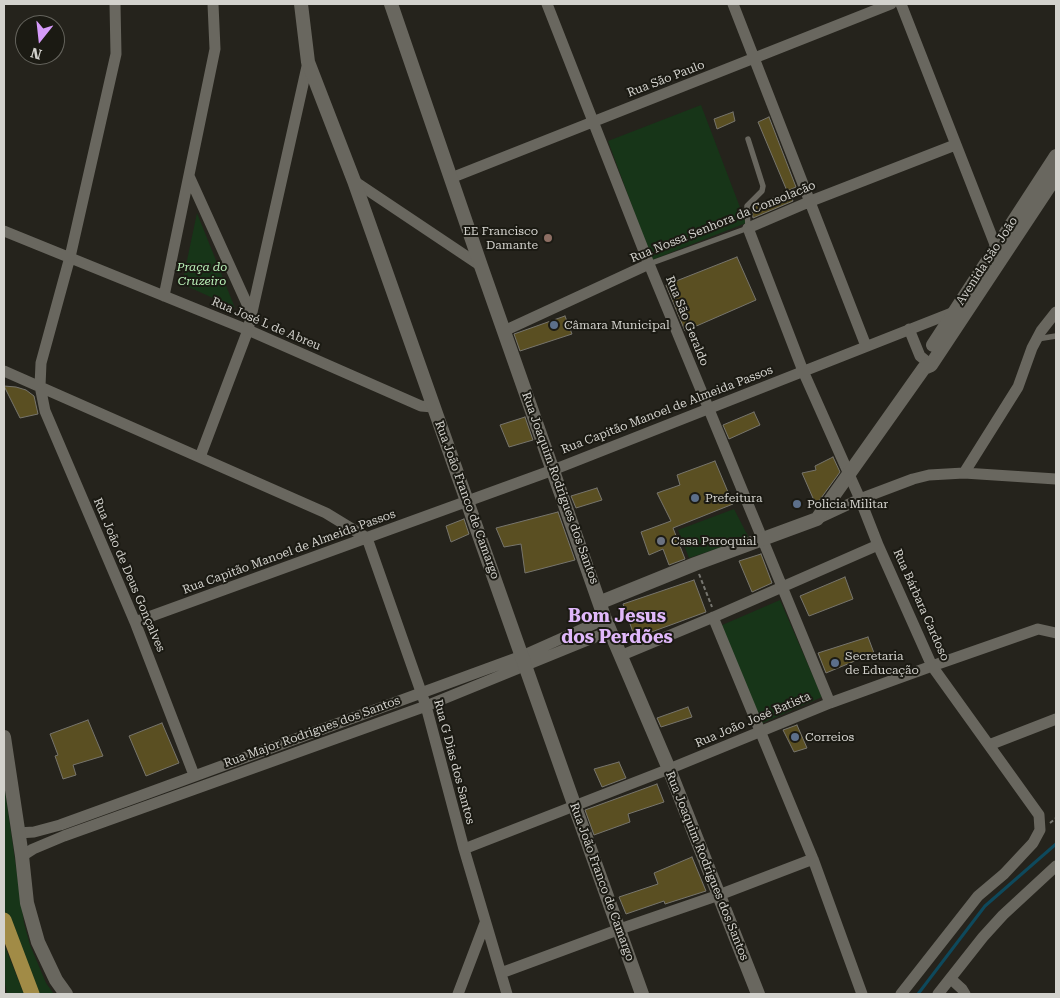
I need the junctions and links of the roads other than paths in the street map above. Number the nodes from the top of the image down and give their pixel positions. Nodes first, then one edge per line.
1 (115, 4) edge
2 (212, 4) edge
3 (301, 4) edge
4 (391, 4) edge
5 (547, 4) edge
6 (733, 4) edge
7 (890, 4) edge
8 (901, 4) edge
9 (754, 59) junction
10 (308, 62) junction
11 (594, 122) junction
12 (748, 139) dead end
13 (955, 145) junction
14 (1056, 156) edge
15 (189, 176) junction
16 (1056, 176) edge
17 (451, 178) junction
18 (354, 181) junction
19 (811, 201) junction
20 (748, 228) junction
21 (4, 231) edge
22 (1000, 251) junction
23 (70, 258) junction
24 (650, 264) junction
25 (480, 266) junction
26 (164, 296) junction
27 (954, 312) junction
28 (1056, 312) edge
29 (252, 315) junction
30 (909, 329) junction
31 (248, 330) junction
32 (504, 331) junction
33 (1056, 336) edge
34 (1037, 339) junction
35 (866, 346) junction
36 (926, 364) junction
37 (4, 371) edge
38 (803, 371) junction
39 (40, 386) junction
40 (433, 407) junction
41 (708, 408) junction
42 (200, 457) junction
43 (553, 470) junction
44 (964, 473) junction
45 (848, 475) junction
46 (1056, 479) edge
47 (860, 499) junction
48 (468, 502) junction
49 (817, 519) junction
50 (367, 538) junction
51 (762, 540) junction
52 (878, 545) junction
53 (782, 588) junction
54 (600, 602) junction
55 (715, 617) junction
56 (136, 622) junction
57 (608, 625) junction
58 (1056, 633) edge
59 (620, 656) junction
60 (523, 660) junction
61 (932, 666) junction
62 (421, 693) junction
63 (830, 703) junction
64 (426, 706) junction
65 (1056, 719) edge
66 (762, 732) junction
67 (4, 737) edge
68 (989, 745) junction
69 (669, 769) junction
70 (194, 775) junction
71 (140, 796) junction
72 (575, 807) junction
73 (144, 808) junction
74 (60, 825) junction
75 (18, 833) junction
76 (64, 836) junction
77 (464, 849) junction
78 (22, 856) junction
79 (813, 859) junction
80 (1056, 866) edge
81 (719, 895) junction
82 (4, 920) edge
83 (485, 923) junction
84 (620, 929) junction
85 (501, 973) junction
86 (951, 979) junction
87 (32, 994) edge
88 (66, 994) edge
89 (458, 994) edge
90 (507, 994) edge
91 (642, 994) edge
92 (758, 994) edge
93 (862, 994) edge
94 (901, 994) edge
95 (938, 994) edge
96 (965, 994) edge

1 - 23 street, Rua João de Deus Gonçalves
2 - 15 street
3 - 10 street, Rua João Franco de Camargo
4 - 17 street, Rua Joaquim Rodrigues dos Santos
5 - 11 street, Rua São Geraldo
6 - 9 street
7 - 9 street, Rua São Paulo
8 - 13 street
9 - 11 street, Rua São Paulo
9 - 19 street
10 - 18 street, Rua João Franco de Camargo
10 - 29 street
11 - 17 street, Rua São Paulo
11 - 24 street, Rua São Geraldo
12 - 20 lane
13 - 19 street, Rua Nossa Senhora da Consolacão
13 - 22 street
14 - 22 street, Avenida São João
15 - 26 street
15 - 29 street
16 - 22 street, Avenida São João
17 - 25 street, Rua Joaquim Rodrigues dos Santos
18 - 25 street
18 - 40 street, Rua João Franco de Camargo
19 - 20 street, Rua Nossa Senhora da Consolacão
19 - 35 street
20 - 24 lane, Rua Nossa Senhora da Consolacão
20 - 38 street, Rua Bárbara Cardoso
21 - 23 street, Rua José L de Abreu
22 - 27 street, Avenida São João
22 - 36 street, Avenida São João
23 - 26 street, Rua José L de Abreu
23 - 39 street, Rua João de Deus Gonçalves
24 - 32 street, Rua Nossa Senhora da Consolacão
24 - 41 street, Rua São Geraldo
25 - 32 street, Rua Joaquim Rodrigues dos Santos
26 - 31 street, Rua José L de Abreu
27 - 30 street, Rua Capitão Manoel de Almeida Passos
27 - 36 street, Avenida São João
28 - 34 street
29 - 31 street
30 - 35 street, Rua Capitão Manoel de Almeida Passos
30 - 36 street
31 - 40 street, Rua José L de Abreu
31 - 42 street
32 - 43 street, Rua Joaquim Rodrigues dos Santos
33 - 34 lane
34 - 44 street
35 - 38 street, Rua Capitão Manoel de Almeida Passos
36 - 45 street, Avenida São João
37 - 39 street
38 - 41 street, Rua Capitão Manoel de Almeida Passos
38 - 45 street, Rua Bárbara Cardoso
39 - 42 street
39 - 56 street, Rua João de Deus Gonçalves
40 - 48 street, Rua João Franco de Camargo
41 - 43 street, Rua Capitão Manoel de Almeida Passos
41 - 51 street, Rua São Geraldo
42 - 50 street
43 - 48 street, Rua Capitão Manoel de Almeida Passos
43 - 54 street, Rua Joaquim Rodrigues dos Santos
44 - 46 street
44 - 47 street
45 - 47 street, Rua Bárbara Cardoso
45 - 49 street, Avenida São João
47 - 49 street
47 - 52 street, Rua Bárbara Cardoso
48 - 50 street, Rua Capitão Manoel de Almeida Passos
48 - 60 street, Rua João Franco de Camargo
49 - 51 street
50 - 56 street, Rua Capitão Manoel de Almeida Passos
50 - 62 street, Rua G Dias dos Santos
51 - 53 street, Rua São Geraldo
51 - 54 street
52 - 53 street
52 - 61 street, Rua Bárbara Cardoso
53 - 55 street
53 - 63 street, Rua São Geraldo
54 - 57 street, Rua Joaquim Rodrigues dos Santos
55 - 59 street
55 - 66 street
56 - 70 street, Rua João de Deus Gonçalves
57 - 59 street, Rua Joaquim Rodrigues dos Santos
57 - 60 street, Rua Major Rodrigues dos Santos
58 - 61 street, Rua João José Batista
59 - 69 street, Rua Joaquim Rodrigues dos Santos
60 - 62 street, Rua Major Rodrigues dos Santos
60 - 64 street, Rua Major Rodrigues dos Santos
60 - 72 street, Rua João Franco de Camargo
61 - 63 street, Rua João José Batista
61 - 68 street, Rua Bárbara Cardoso
62 - 64 street, Rua G Dias dos Santos
62 - 70 street, Rua Major Rodrigues dos Santos
63 - 66 street, Rua João José Batista
64 - 73 street, Rua Major Rodrigues dos Santos
64 - 77 street, Rua G Dias dos Santos
65 - 68 street
66 - 69 street, Rua João José Batista
66 - 79 street
67 - 75 street
68 - 94 street, Rua Bárbara Cardoso
69 - 72 street, Rua João José Batista
69 - 81 street, Rua Joaquim Rodrigues dos Santos
70 - 71 street, Rua Major Rodrigues dos Santos
71 - 73 street
71 - 74 street, Rua Major Rodrigues dos Santos
72 - 77 street, Rua João José Batista
72 - 84 street, Rua João Franco de Camargo
73 - 76 street, Rua Major Rodrigues dos Santos
74 - 75 street, Rua Major Rodrigues dos Santos
74 - 76 street
75 - 78 street
76 - 78 street, Rua Major Rodrigues dos Santos
77 - 83 street, Rua G Dias dos Santos
78 - 88 street
79 - 81 street
79 - 93 street
80 - 86 street
81 - 84 street
81 - 92 street, Rua Joaquim Rodrigues dos Santos
82 - 87 highway
83 - 85 street, Rua G Dias dos Santos
83 - 89 street
84 - 85 street
84 - 91 street, Rua João Franco de Camargo
85 - 90 street, Rua G Dias dos Santos
86 - 95 street
86 - 96 street

